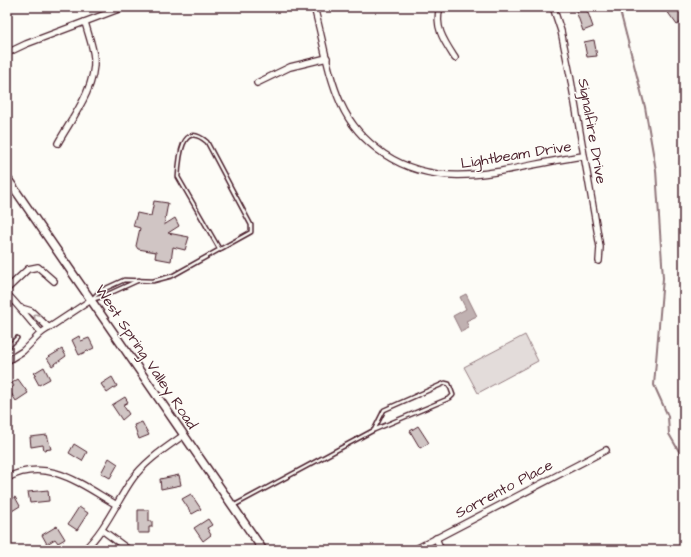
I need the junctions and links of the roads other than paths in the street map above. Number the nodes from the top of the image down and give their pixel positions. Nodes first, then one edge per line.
1 (124, 7) edge
2 (314, 7) edge
3 (440, 7) edge
4 (553, 7) edge
5 (85, 22) junction
6 (7, 53) edge
7 (327, 58) junction
8 (455, 58) dead end
9 (256, 84) dead end
10 (58, 143) dead end
11 (584, 156) junction
12 (7, 178) edge
13 (220, 250) junction
14 (599, 261) dead end
15 (139, 280) junction
16 (54, 281) dead end
17 (7, 289) edge
18 (7, 294) edge
19 (91, 300) junction
20 (21, 308) junction
21 (48, 328) junction
22 (41, 333) junction
23 (17, 338) dead end
24 (7, 348) edge
25 (7, 361) edge
26 (374, 430) junction
27 (184, 435) junction
28 (606, 450) dead end
29 (7, 478) edge
30 (117, 504) junction
31 (233, 506) junction
32 (102, 530) junction
33 (436, 538) junction
34 (84, 550) edge
35 (128, 550) edge
36 (263, 550) edge
37 (414, 550) edge
38 (441, 550) edge

1 - 5 street
2 - 7 street, Lightbeam Drive
3 - 8 street
4 - 11 street, Signalfire Drive
5 - 6 street
5 - 10 street
7 - 9 street
7 - 11 street, Lightbeam Drive
11 - 14 street, Signalfire Drive
12 - 19 street, West Spring Valley Road
13 - 13 lane
13 - 15 lane
15 - 19 lane
15 - 19 lane
16 - 17 street
18 - 20 street
19 - 21 street
19 - 27 street, West Spring Valley Road
21 -> 20 street
20 - 22 street
21 - 22 street
22 - 25 street
23 - 24 lane
26 - 26 lane
26 - 31 lane
27 - 30 street
27 - 31 street, West Spring Valley Road
28 - 33 street, Sorrento Place
29 - 30 street
30 - 32 street
31 - 36 street, West Spring Valley Road
32 - 34 street
32 - 35 street
33 - 37 street, Sorrento Place
33 - 38 street

